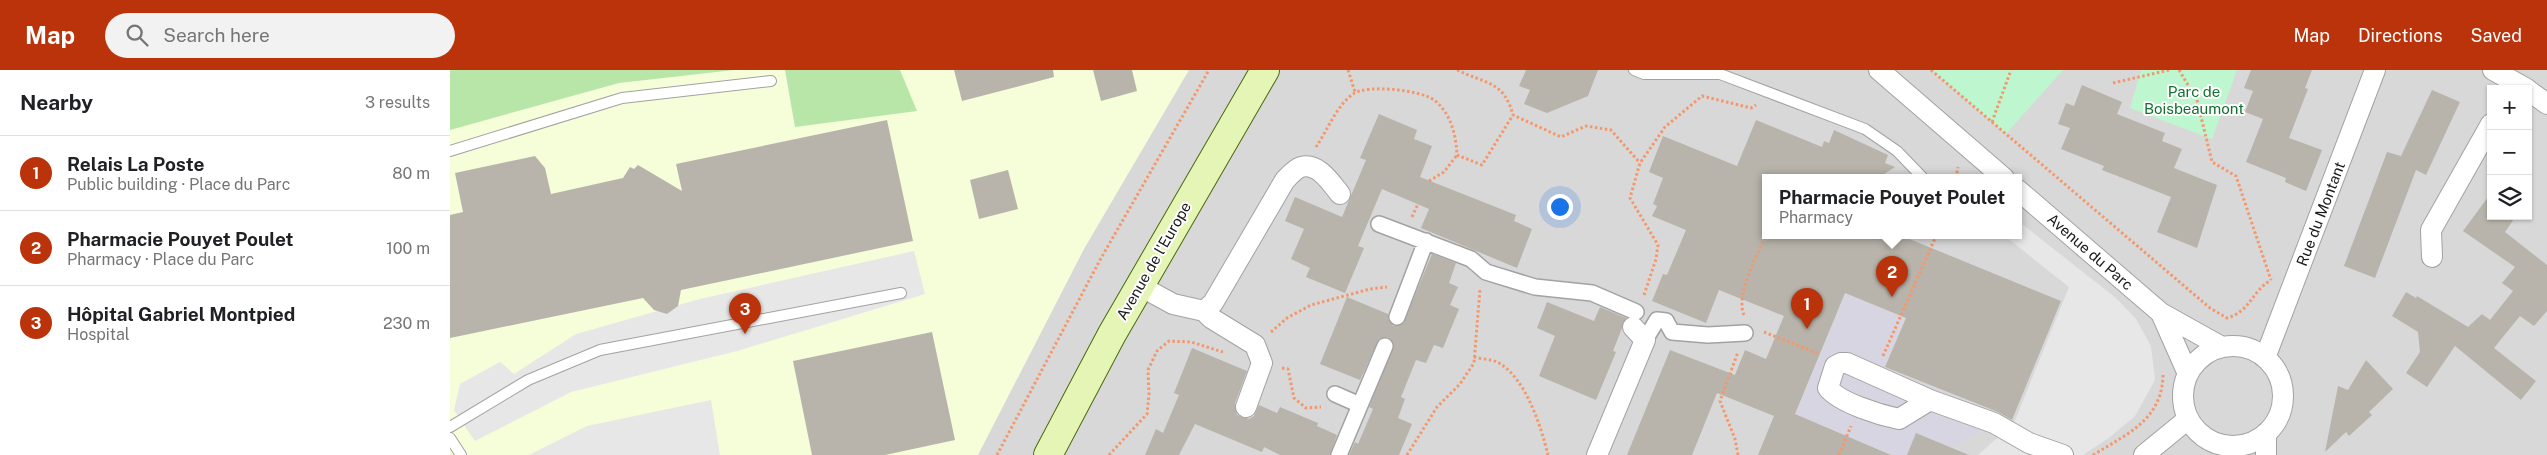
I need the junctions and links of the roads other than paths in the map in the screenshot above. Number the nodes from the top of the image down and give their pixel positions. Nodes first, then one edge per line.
1 (1265, 70) edge
2 (1634, 70) edge
3 (1878, 70) edge
4 (2375, 70) edge
5 (2493, 70) edge
6 (771, 81) dead end
7 (2517, 85) edge
8 (2532, 95) edge
9 (2547, 104) edge
10 (2488, 130) edge
11 (450, 152) edge
12 (1919, 174) edge
13 (1999, 174) edge
14 (2022, 193) edge
15 (1340, 194) dead end
16 (1379, 224) dead end
17 (1426, 241) junction
18 (2432, 257) dead end
19 (1140, 286) junction
20 (901, 293) dead end
21 (1204, 311) junction
22 (2161, 313) junction
23 (1397, 317) dead end
24 (1638, 326) junction
25 (1747, 330) road end
26 (1385, 346) dead end
27 (2222, 347) junction
28 (2265, 358) junction
29 (2188, 374) junction
30 (1330, 398) road end
31 (1930, 400) junction
32 (1360, 405) junction
33 (1246, 407) dead end
34 (2188, 419) junction
35 (450, 427) edge
36 (2266, 433) junction
37 (450, 438) edge
38 (2220, 449) edge
39 (2057, 452) edge
40 (461, 455) edge
41 (1048, 455) edge
42 (1339, 455) edge
43 (1597, 455) edge
44 (2144, 455) edge
45 (2266, 455) edge

1 - 19 main road, Avenue de l'Europe
2 - 12 lane
3 - 13 street
4 - 28 street, Rue du Montant
5 - 7 street
6 - 11 lane
8 - 9 street
10 - 18 street
14 - 22 street, Avenue du Parc
15 - 21 street
16 - 17 street
17 - 23 street
17 - 24 street
19 - 21 street
19 - 41 main road, Avenue de l'Europe
20 - 35 lane
21 - 33 street
22 - 27 street, Avenue du Parc
22 - 29 street, Avenue du Parc
24 - 25 street
24 - 43 street
26 - 32 street
27 - 28 street
27 - 29 street
28 - 36 street
29 - 34 street
30 - 32 street
31 - 31 street
31 - 39 street
32 - 42 street
34 - 38 street
34 - 44 street
36 - 38 street
36 - 45 street
37 - 40 lane

